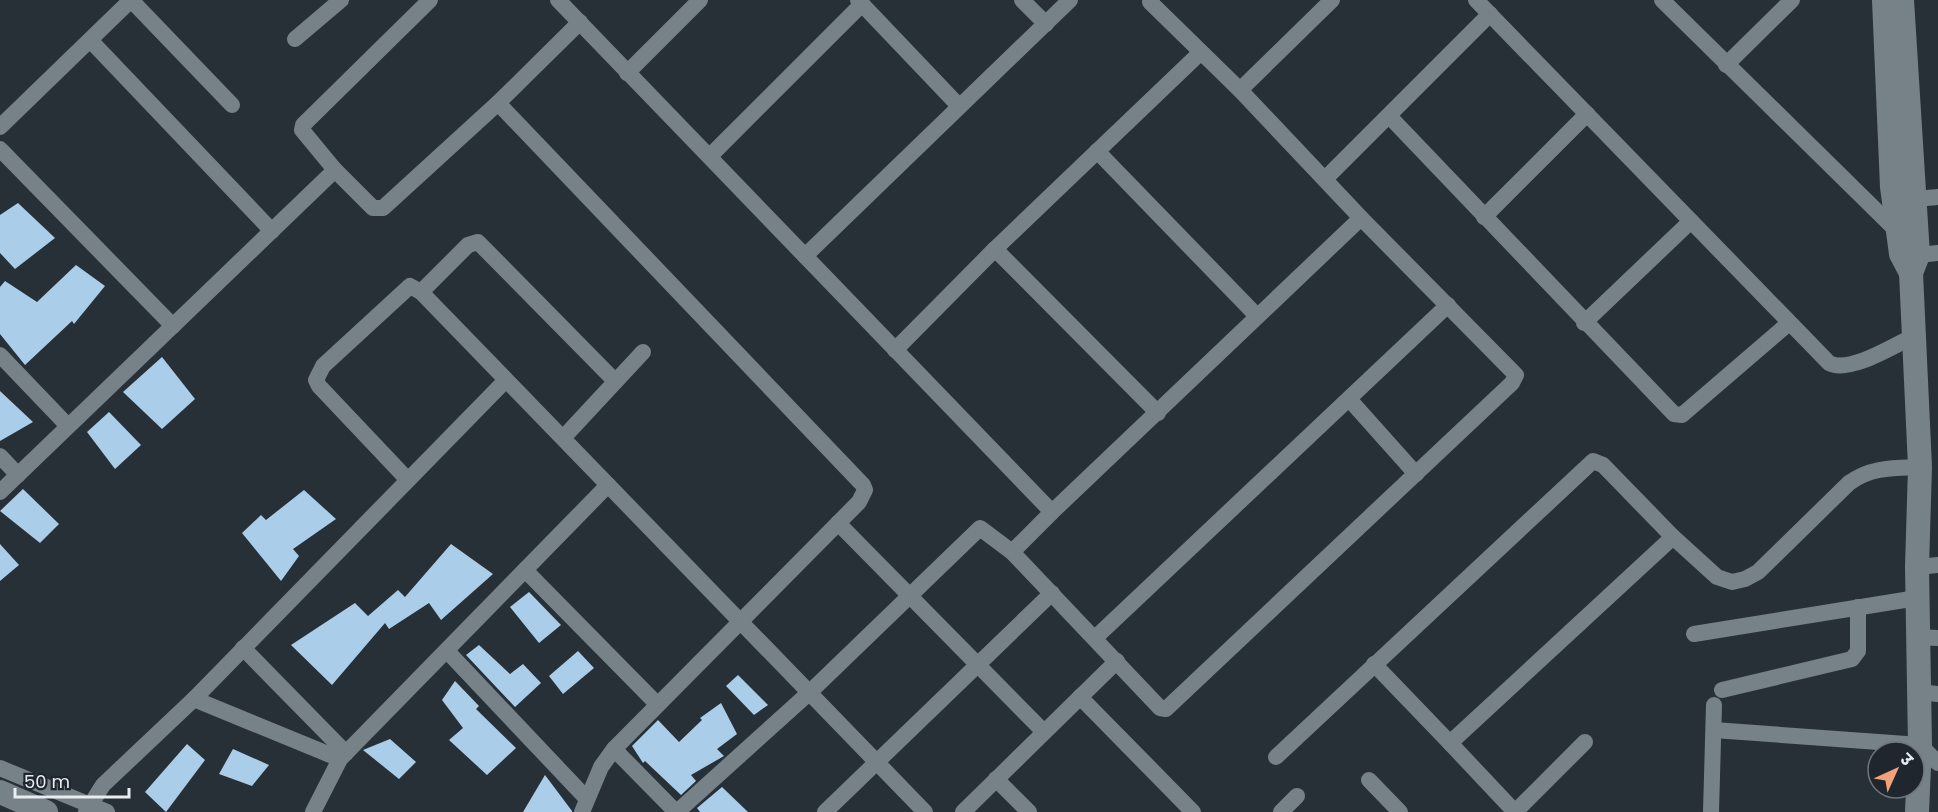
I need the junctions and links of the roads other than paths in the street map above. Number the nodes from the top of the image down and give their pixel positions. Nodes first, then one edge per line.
1 (131, 0) edge
2 (341, 0) edge
3 (430, 0) edge
4 (558, 0) edge
5 (700, 0) edge
6 (1022, 0) edge
7 (1070, 0) edge
8 (1332, 0) edge
9 (1476, 0) edge
10 (1662, 0) edge
11 (1792, 0) edge
12 (1884, 0) edge
13 (1902, 0) edge
14 (1150, 1) edge
15 (860, 2) edge
16 (1490, 14) junction
17 (580, 22) junction
18 (1046, 24) junction
19 (295, 39) dead end
20 (90, 40) junction
21 (1200, 54) junction
22 (1726, 65) junction
23 (627, 73) junction
24 (1239, 90) junction
25 (498, 103) junction
26 (232, 105) dead end
27 (959, 106) junction
28 (1587, 114) junction
29 (1390, 117) junction
30 (0, 127) edge
31 (0, 149) edge
32 (1097, 151) junction
33 (710, 156) junction
34 (335, 170) junction
35 (1325, 179) junction
36 (1927, 198) edge
37 (1484, 217) junction
38 (1361, 218) junction
39 (1691, 221) junction
40 (272, 231) junction
41 (1897, 231) junction
42 (995, 249) junction
43 (805, 256) junction
44 (1922, 260) edge
45 (422, 292) junction
46 (1448, 305) junction
47 (1257, 316) junction
48 (1584, 323) junction
49 (1789, 323) junction
50 (173, 326) junction
51 (1914, 336) junction
52 (895, 350) junction
53 (643, 352) dead end
54 (0, 355) edge
55 (506, 380) junction
56 (615, 381) junction
57 (1349, 399) junction
58 (1158, 413) junction
59 (68, 426) junction
60 (563, 438) junction
61 (0, 456) edge
62 (1920, 467) junction
63 (1416, 474) junction
64 (18, 475) junction
65 (407, 479) junction
66 (608, 484) junction
67 (0, 492) edge
68 (1052, 512) junction
69 (838, 523) junction
70 (1673, 537) junction
71 (1012, 552) junction
72 (1927, 566) edge
73 (525, 570) junction
74 (1052, 593) junction
75 (910, 594) junction
76 (1917, 598) junction
77 (1858, 607) junction
78 (740, 622) junction
79 (1694, 634) dead end
80 (1095, 638) junction
81 (1928, 638) edge
82 (243, 648) junction
83 (447, 651) junction
84 (1117, 661) junction
85 (1374, 664) junction
86 (978, 665) junction
87 (810, 692) junction
88 (1929, 693) edge
89 (1080, 697) junction
90 (194, 699) junction
91 (657, 705) junction
92 (1714, 730) junction
93 (1044, 732) junction
94 (1921, 740) edge
95 (1866, 741) edge
96 (1585, 742) dead end
97 (1450, 744) junction
98 (614, 749) junction
99 (1926, 751) edge
100 (343, 756) junction
101 (1276, 756) dead end
102 (878, 762) junction
103 (1938, 763) edge
104 (0, 768) edge
105 (996, 779) junction
106 (1370, 780) dead end
107 (0, 792) edge
108 (1297, 796) dead end
109 (584, 806) edge
110 (88, 808) edge
111 (46, 812) edge
112 (107, 812) edge
113 (313, 812) edge
114 (676, 812) edge
115 (825, 812) edge
116 (925, 812) edge
117 (963, 812) edge
118 (1029, 812) edge
119 (1193, 812) edge
120 (1281, 812) edge
121 (1400, 812) edge
122 (1711, 812) edge

1 - 20 street
1 - 26 street
2 - 19 street
3 - 34 street
4 - 17 street
5 - 23 street
6 - 18 street
7 - 18 street
8 - 24 street
9 - 16 street
10 - 22 street
11 - 22 street
12 - 41 street
13 - 36 street
14 - 21 street
15 - 27 street
15 - 33 street
16 - 28 street
16 - 29 street
17 - 23 street
17 - 25 street
18 - 27 street
20 - 30 street
20 - 40 street
21 - 24 street
21 - 32 street
22 - 41 street
23 - 33 street
24 - 35 street
25 - 34 street
25 - 69 street
27 - 43 street
28 - 37 street
28 - 39 street
29 - 35 street
29 - 37 street
31 - 50 street
32 - 42 street
32 - 47 street
33 - 43 street
34 - 40 street
35 - 38 street
36 - 44 street
37 - 48 street
38 - 46 street
38 - 47 street
39 - 48 street
39 - 49 street
40 - 50 street
41 - 44 street
42 - 52 street
42 - 58 street
43 - 52 street
44 - 51 street
45 - 55 street
45 - 56 street
45 - 65 street
46 - 57 street
46 - 63 street
47 - 58 street
48 - 49 street
49 - 51 street
50 - 59 street
51 - 62 street
52 - 68 street
53 - 56 street
54 - 59 street
55 - 60 street
55 - 65 street
56 - 60 street
57 - 63 street
57 - 80 street
58 - 68 street
59 - 64 street
60 - 66 street
61 - 64 street
62 - 70 street
62 - 72 street
63 - 84 street
64 - 67 street
65 - 82 street
66 - 73 street
66 - 78 street
68 - 71 street
69 - 75 street
69 - 78 street
70 - 85 street
70 - 97 street
71 - 74 street
71 - 75 street
72 - 76 street
73 - 83 street
73 - 91 street
74 - 80 street
74 - 86 street
75 - 86 street
75 - 87 street
76 - 77 street
76 - 81 street
77 - 79 street
77 - 92 street
78 - 87 street
78 - 91 street
80 - 84 street
81 - 88 street
82 - 90 street
82 - 100 street
83 - 100 street
83 - 109 street
84 - 89 street
85 - 97 street
85 - 101 street
86 - 93 street
86 - 102 street
87 - 102 street
87 - 114 street
88 - 94 street
89 - 93 street
89 - 119 street
90 - 100 street
90 - 110 street
91 - 98 street
92 - 95 street
92 - 122 street
93 - 105 street
96 - 97 street
98 - 109 street
98 - 114 street
99 - 103 street
100 - 113 street
102 - 115 street
102 - 116 street
104 - 110 street
105 - 117 street
105 - 118 street
106 - 121 street
107 - 111 street
108 - 120 street
110 - 112 street

